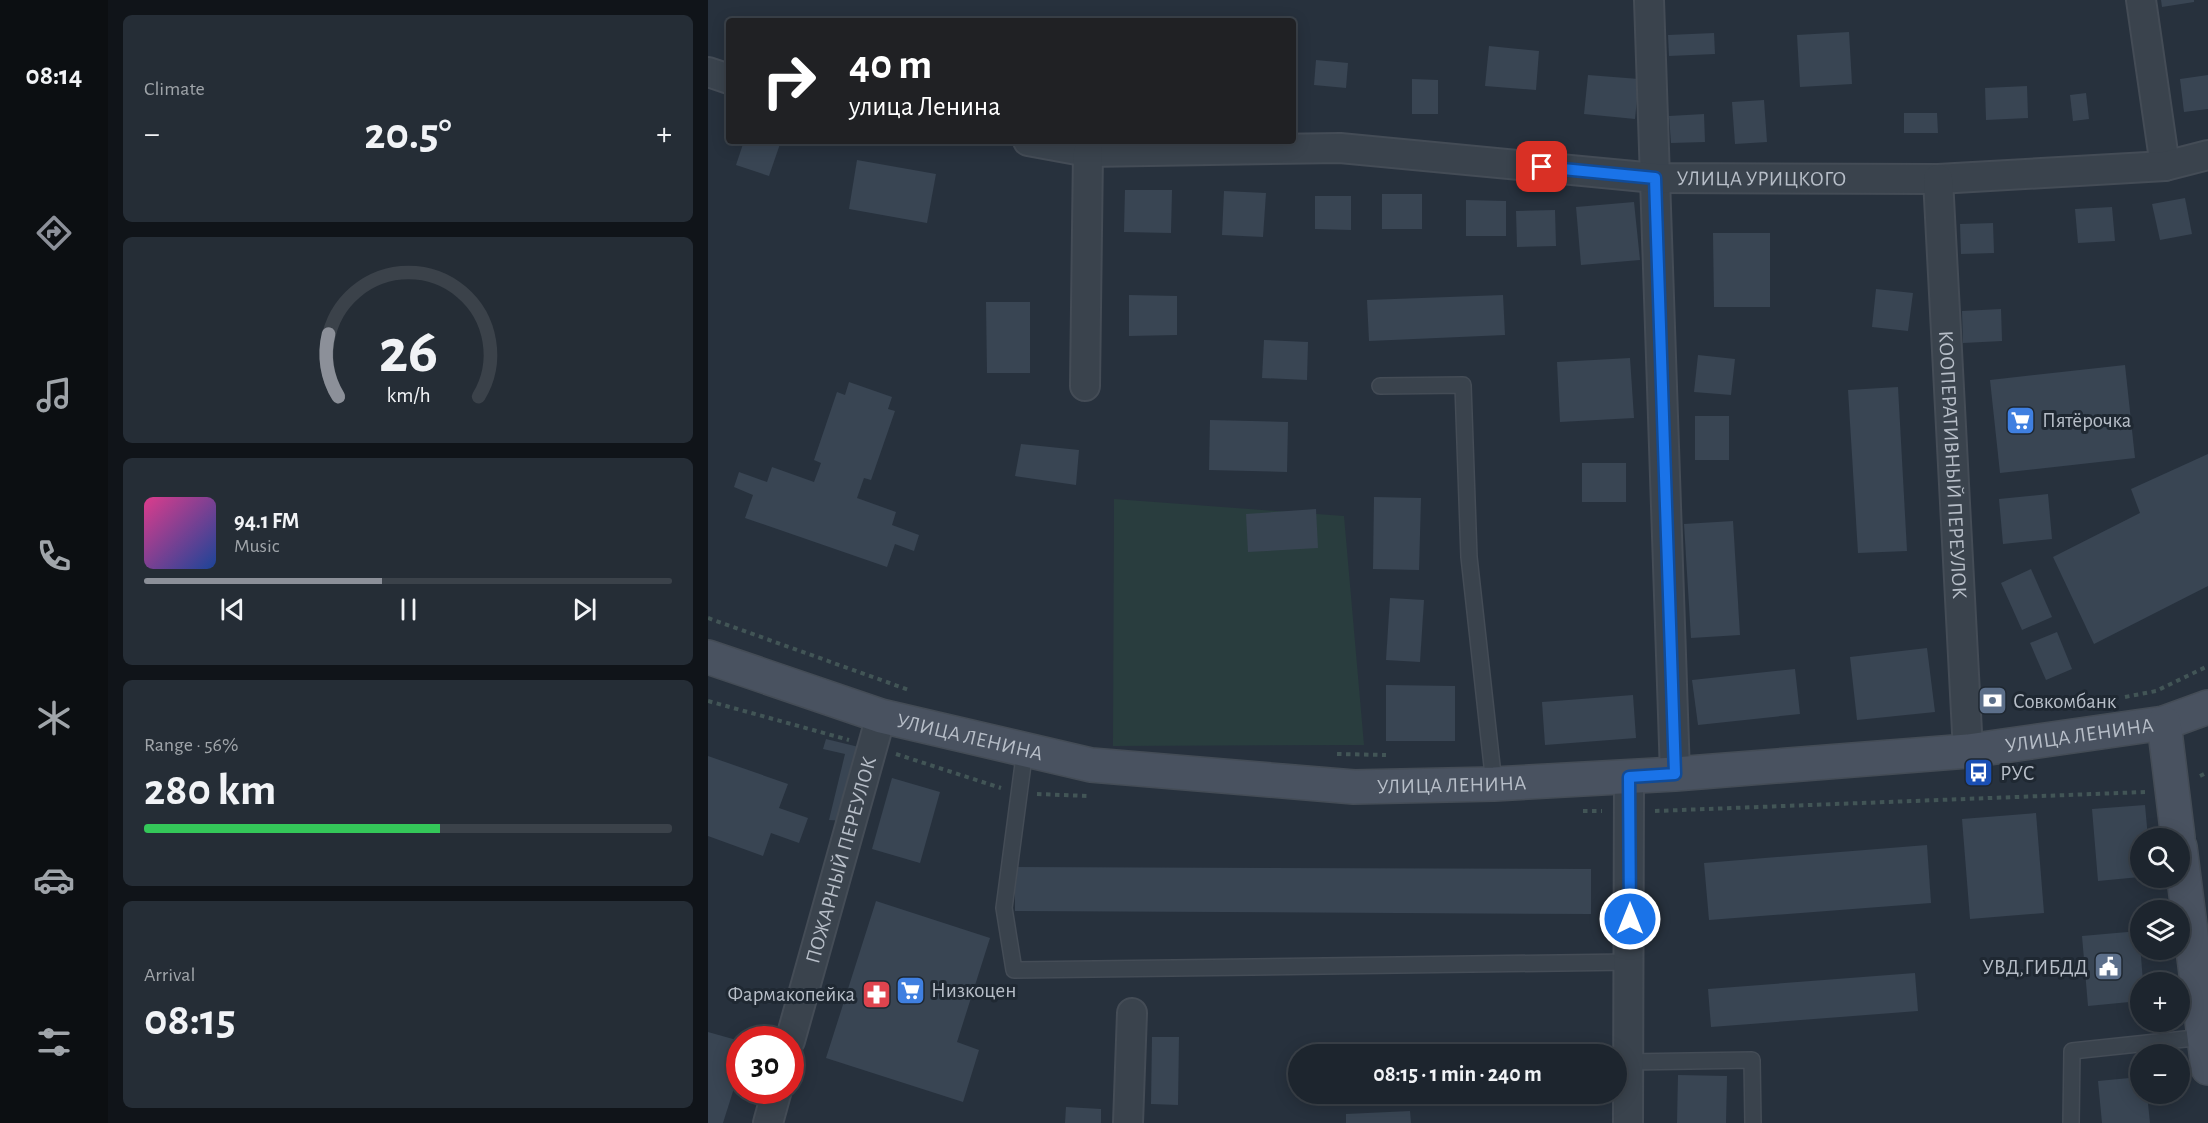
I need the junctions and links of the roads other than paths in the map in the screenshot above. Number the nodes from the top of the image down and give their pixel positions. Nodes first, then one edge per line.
1 (1649, 0) edge
2 (2141, 0) edge
3 (708, 72) edge
4 (726, 78) edge
5 (1044, 144) edge
6 (1088, 152) junction
7 (2208, 155) edge
8 (2165, 166) junction
9 (1655, 178) junction
10 (1938, 179) junction
11 (1085, 386) dead end
12 (1380, 386) dead end
13 (708, 657) edge
14 (2208, 707) edge
15 (881, 716) junction
16 (2163, 723) junction
17 (1025, 749) junction
18 (1968, 751) junction
19 (1675, 774) junction
20 (1629, 777) junction
21 (1494, 784) junction
22 (2177, 828) edge
23 (2185, 888) edge
24 (1630, 962) junction
25 (1132, 1013) dead end
26 (794, 1026) edge
27 (2204, 1037) junction
28 (1628, 1062) junction
29 (2208, 1068) edge
30 (773, 1104) edge
31 (768, 1123) edge
32 (1128, 1123) edge
33 (1628, 1123) edge
34 (1753, 1123) edge
35 (2072, 1123) edge

1 - 9 street
2 - 8 street
3 - 4 street
5 - 6 street, УЛИЦА УРИЦКОГО
6 - 9 street, УЛИЦА УРИЦКОГО
6 - 11 street
7 - 8 street, УЛИЦА УРИЦКОГО
8 - 10 street, УЛИЦА УРИЦКОГО
9 - 10 street, УЛИЦА УРИЦКОГО
9 - 19 street
10 - 18 street, КООПЕРАТИВНЫЙ ПЕРЕУЛОК
12 - 21 lane
13 - 15 main road, УЛИЦА ЛЕНИНА
14 - 16 main road, УЛИЦА ЛЕНИНА
15 - 17 main road, УЛИЦА ЛЕНИНА
15 - 26 street, ПОЖАРНЫЙ ПЕРЕУЛОК
16 - 18 main road, УЛИЦА ЛЕНИНА
16 - 22 main road
17 - 21 main road, УЛИЦА ЛЕНИНА
17 - 24 lane
18 - 19 main road, УЛИЦА ЛЕНИНА
19 - 20 main road, УЛИЦА ЛЕНИНА
20 - 21 main road, УЛИЦА ЛЕНИНА
20 - 24 street
23 - 27 main road
24 - 28 street
25 - 32 street
27 - 29 main road
27 - 35 lane
28 - 33 street
28 - 34 lane
30 - 31 street

